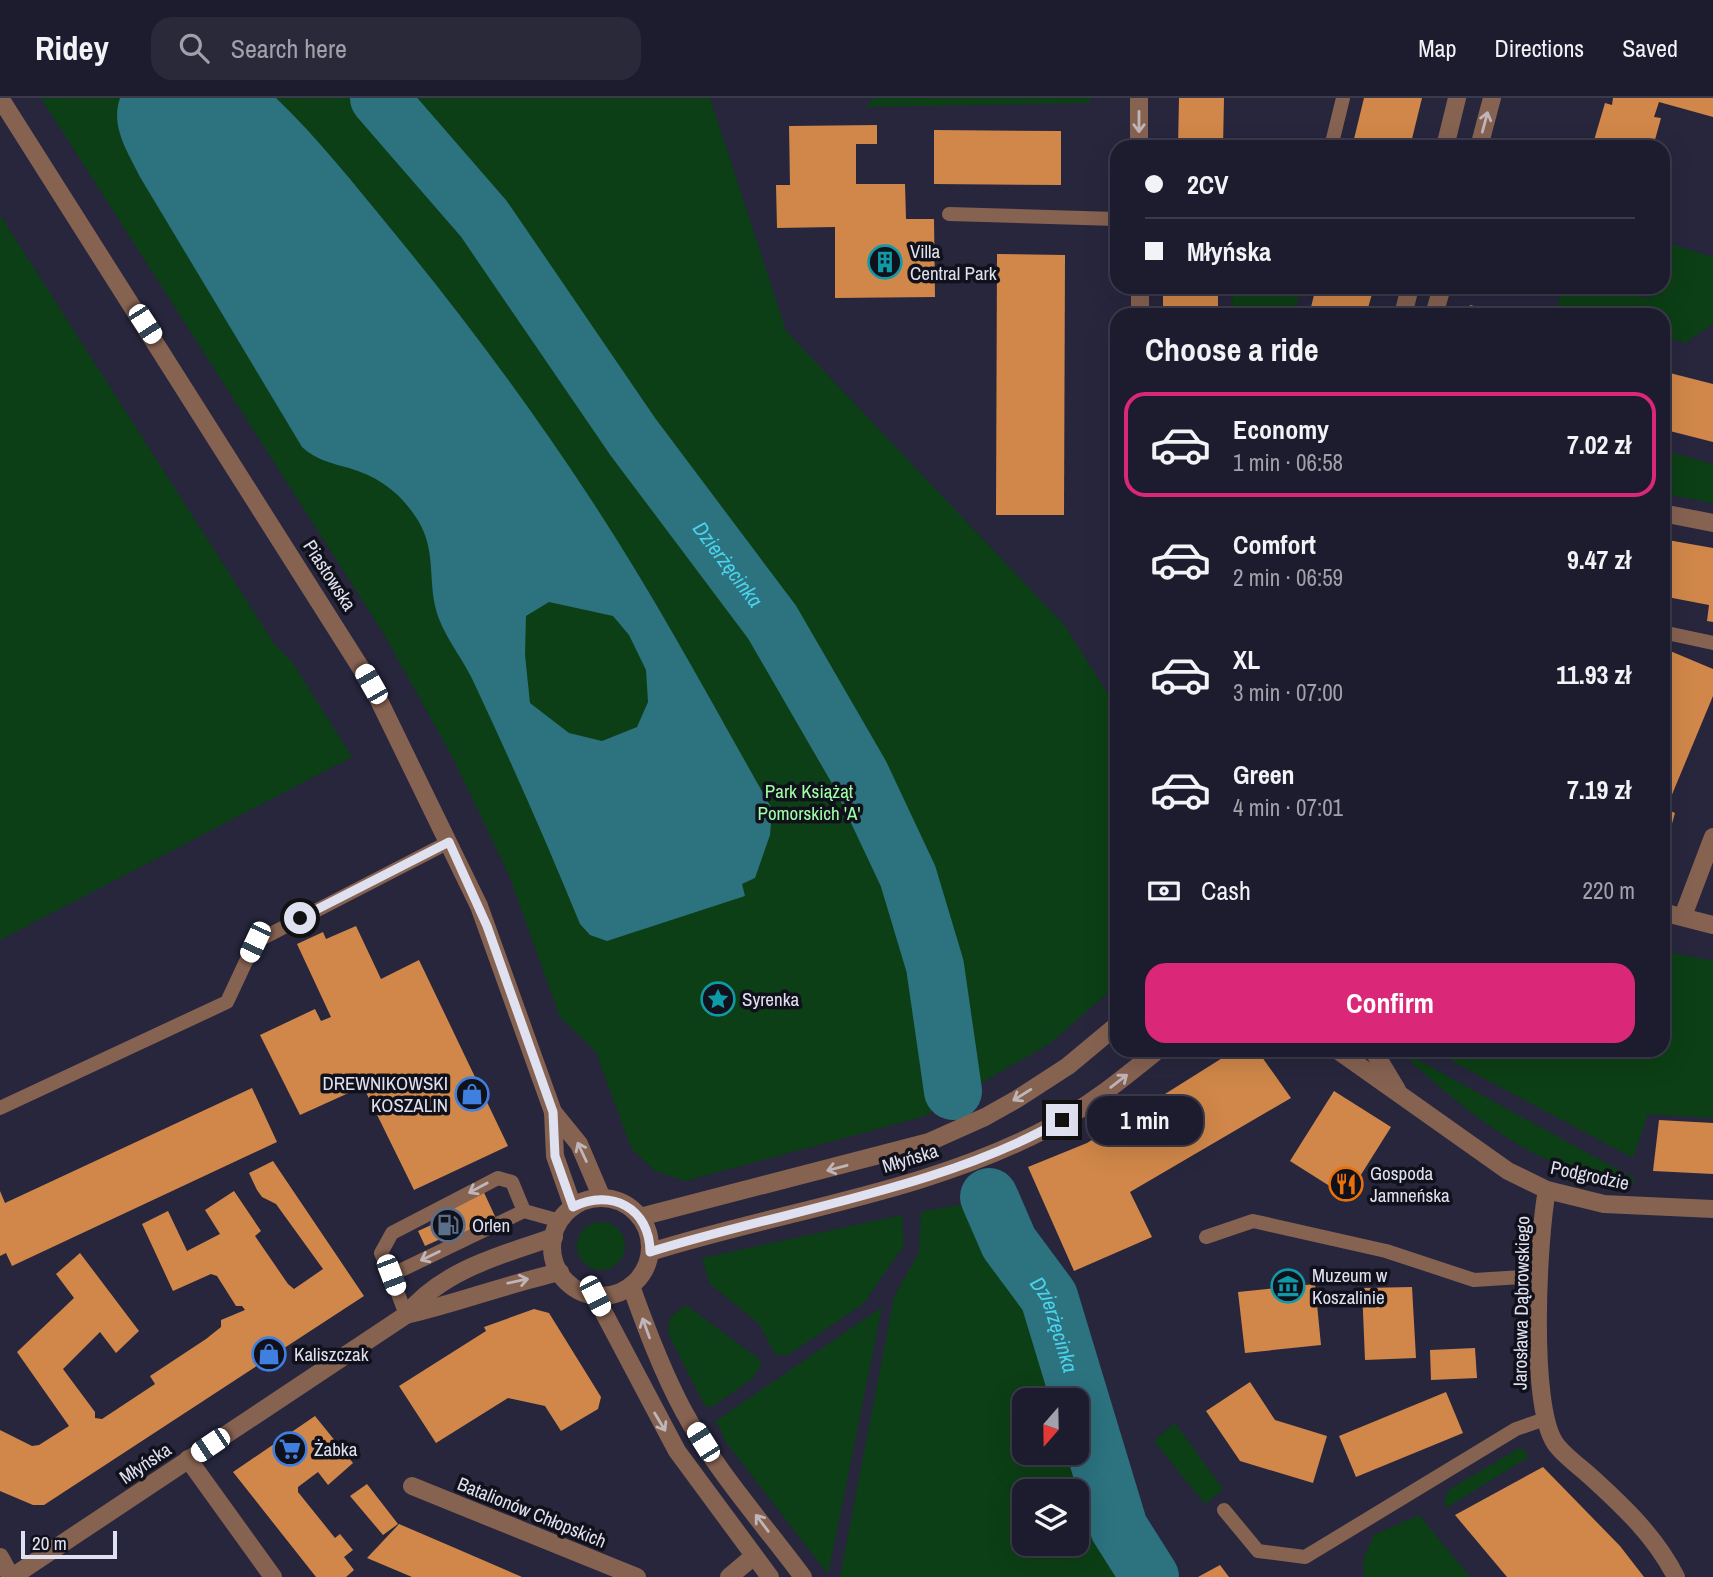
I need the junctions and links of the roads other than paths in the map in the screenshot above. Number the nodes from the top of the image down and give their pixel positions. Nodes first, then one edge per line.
1 (0, 98) edge
2 (1139, 98) edge
3 (1343, 98) edge
4 (1457, 98) edge
5 (1492, 98) edge
6 (1139, 140) edge
7 (1333, 140) edge
8 (1447, 140) edge
9 (1481, 140) edge
10 (950, 214) dead end
11 (1110, 219) edge
12 (1670, 515) edge
13 (1713, 523) edge
14 (1670, 634) edge
15 (1713, 643) edge
16 (1713, 836) edge
17 (449, 842) junction
18 (1670, 914) edge
19 (1683, 916) junction
20 (1713, 925) edge
21 (1110, 1031) edge
22 (1149, 1057) edge
23 (1347, 1057) edge
24 (1377, 1057) edge
25 (1401, 1096) junction
26 (0, 1108) edge
27 (553, 1112) junction
28 (1547, 1190) junction
29 (602, 1198) junction
30 (573, 1207) junction
31 (1713, 1209) edge
32 (524, 1211) junction
33 (640, 1217) junction
34 (557, 1229) junction
35 (1206, 1237) dead end
36 (650, 1252) junction
37 (560, 1272) junction
38 (391, 1275) junction
39 (1540, 1276) junction
40 (631, 1286) junction
41 (595, 1296) junction
42 (406, 1315) junction
43 (1545, 1419) junction
44 (188, 1460) junction
45 (412, 1486) dead end
46 (1224, 1510) dead end
47 (754, 1556) junction
48 (0, 1557) edge
49 (12, 1577) edge
50 (274, 1577) edge
51 (637, 1577) edge
52 (729, 1577) edge
53 (770, 1577) edge
54 (803, 1577) edge
55 (1676, 1577) edge

1 - 17 street, Piastowska
2 -> 6 street
3 - 7 lane
4 - 8 street
9 -> 5 street
10 - 11 lane
12 - 13 street
14 - 15 lane
16 - 19 street
17 - 26 lane
17 - 27 street, Piastowska
18 - 19 street
19 - 20 street
21 -> 33 street, Młyńska
36 -> 22 street, Młyńska
23 - 25 street, Podgrodzie
24 - 25 street, Podgrodzie
25 - 28 street, Podgrodzie
29 -> 27 street, Piastowska
27 - 30 street, Piastowska
28 - 31 street, Podgrodzie
28 - 39 street, Jarosława Dąbrowskiego
29 - 30 street
29 - 33 street
30 - 34 street
32 - 34 lane
32 -> 38 lane
32 -> 38 lane
33 - 36 street
34 - 37 street
34 - 42 street, Młyńska
35 - 39 lane
36 - 40 street
37 - 41 street
42 -> 37 street, Młyńska
38 - 42 lane
39 - 43 street, Jarosława Dąbrowskiego
40 - 41 street
54 -> 40 street
41 -> 47 street
42 - 44 street, Młyńska
43 - 46 lane
43 - 55 street, Jarosława Dąbrowskiego
44 - 49 street, Młyńska
44 - 50 street
45 - 51 street, Batalionów Chłopskich
47 - 52 street
47 - 53 street
48 - 49 street

